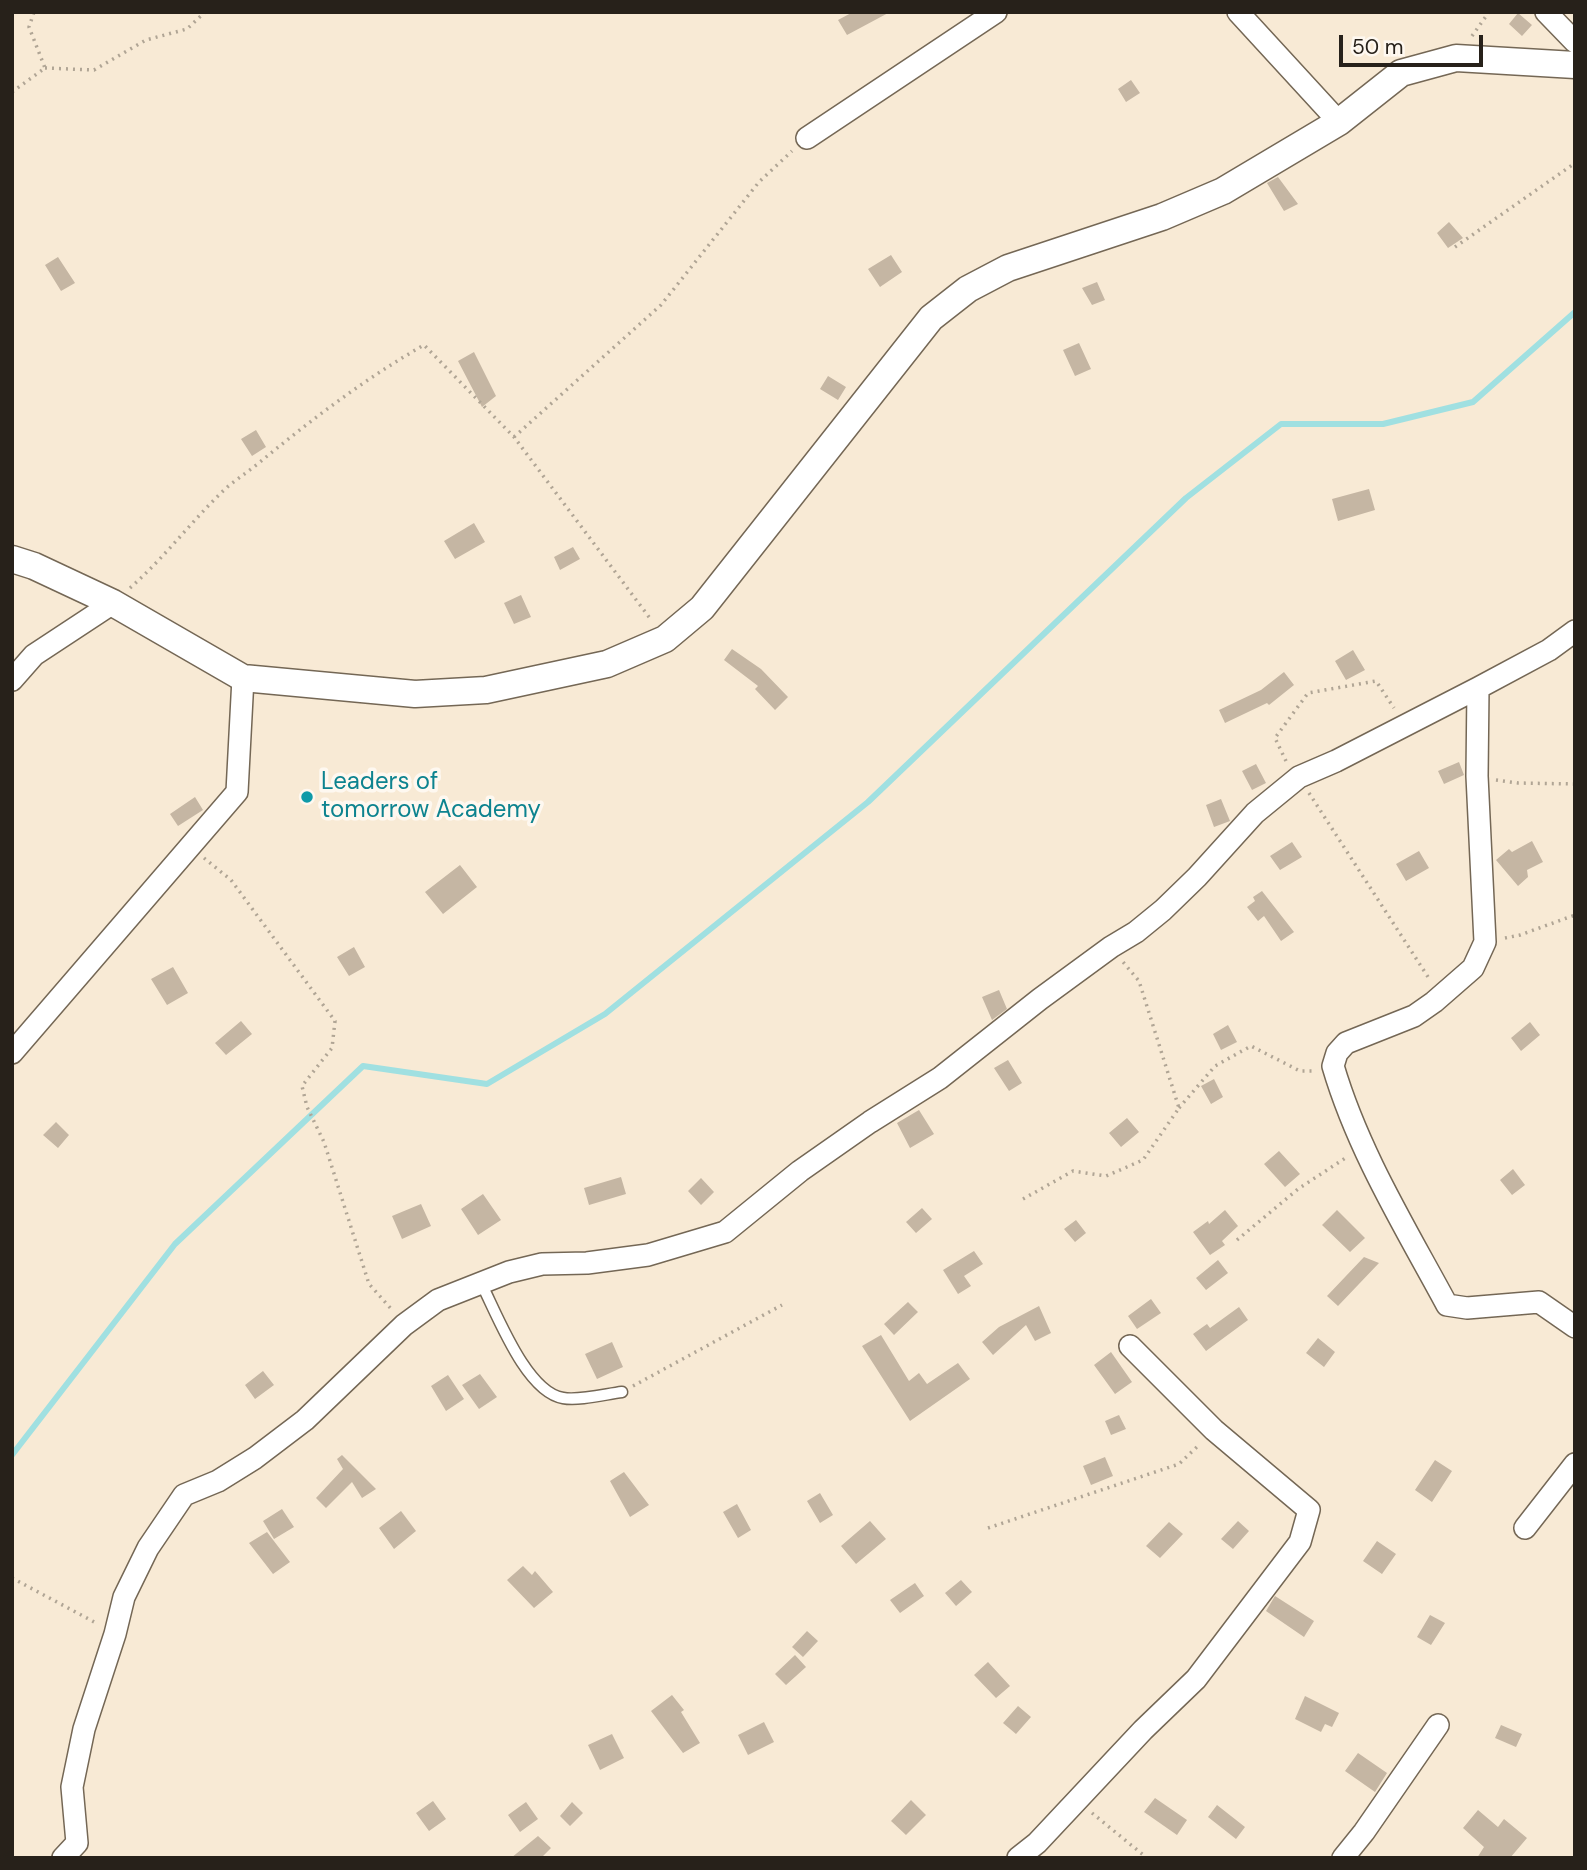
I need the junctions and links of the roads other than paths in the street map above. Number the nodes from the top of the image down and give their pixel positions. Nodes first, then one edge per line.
1 (996, 12) edge
2 (1238, 12) edge
3 (1546, 12) edge
4 (1575, 42) edge
5 (1575, 65) edge
6 (1339, 122) junction
7 (807, 138) road end
8 (12, 559) edge
9 (113, 603) junction
10 (1575, 631) edge
11 (243, 678) junction
12 (12, 680) edge
13 (1478, 688) junction
14 (12, 1053) edge
15 (481, 1283) junction
16 (1575, 1327) edge
17 (1130, 1346) dead end
18 (622, 1392) road end
19 (1575, 1464) edge
20 (1525, 1528) dead end
21 (1438, 1725) dead end
22 (63, 1858) edge
23 (1018, 1858) edge
24 (1343, 1858) edge

1 - 7 street
2 - 6 street
3 - 4 street
5 - 6 street
6 - 11 street
8 - 9 street
9 - 11 street
9 - 12 street
10 - 13 street
11 - 14 street
13 - 15 street
13 - 16 street
15 - 18 lane
15 - 22 street
17 - 23 street
19 - 20 street
21 - 24 street

